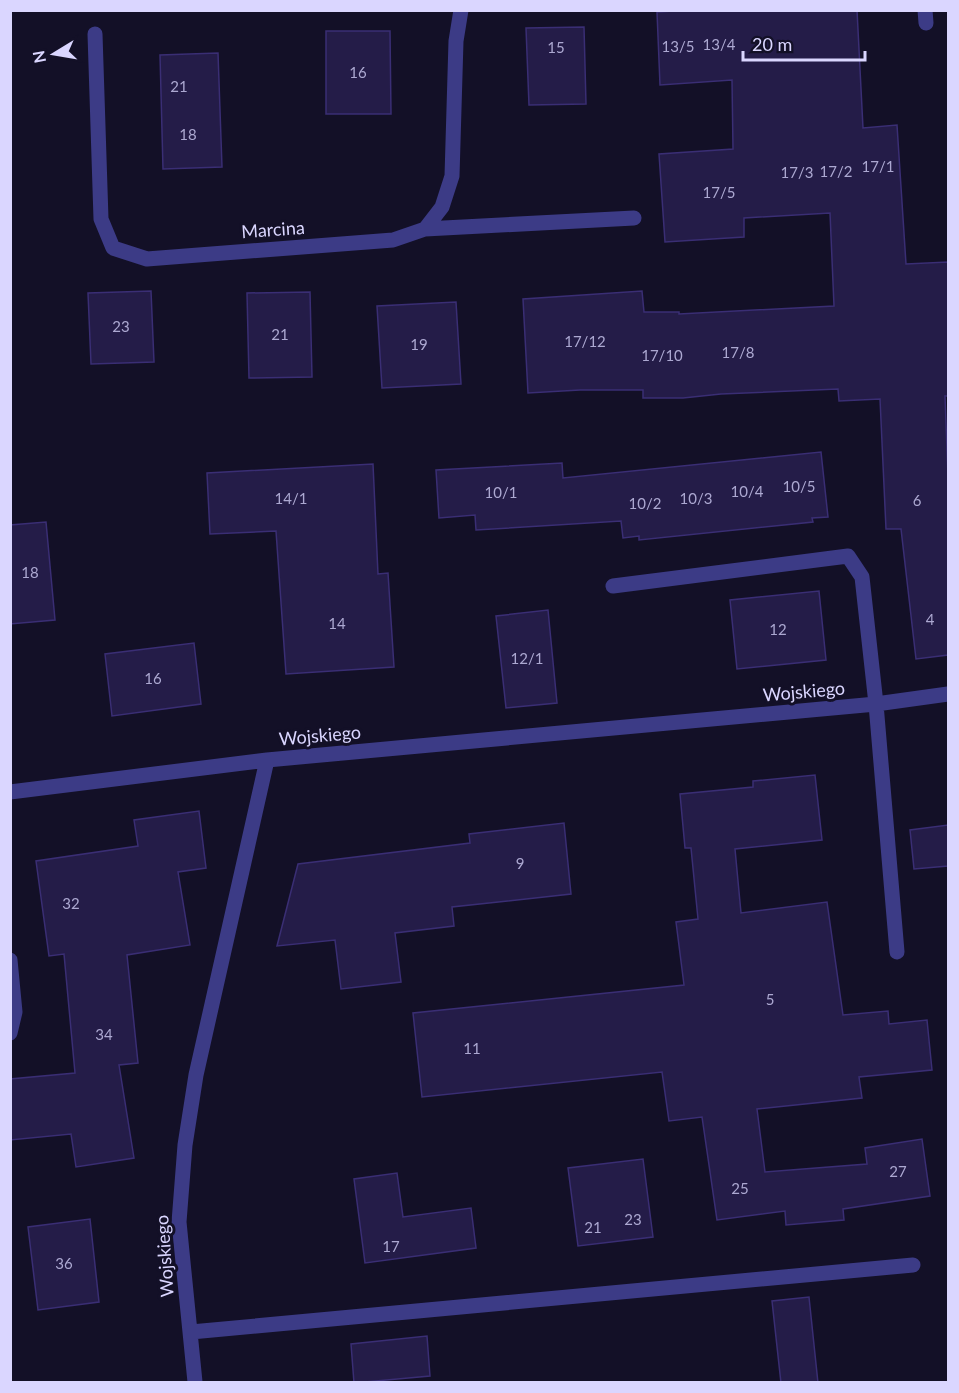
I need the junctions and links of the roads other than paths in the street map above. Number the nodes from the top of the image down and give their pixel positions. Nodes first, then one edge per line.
1 (461, 10) edge
2 (95, 34) dead end
3 (634, 218) dead end
4 (425, 228) junction
5 (613, 586) dead end
6 (948, 694) edge
7 (876, 704) junction
8 (267, 760) junction
9 (10, 792) edge
10 (897, 952) dead end
11 (10, 960) edge
12 (10, 1033) edge
13 (913, 1265) dead end
14 (190, 1332) junction
15 (195, 1383) edge

1 - 4 street
2 - 4 street, Marcina
3 - 4 street
5 - 7 street
6 - 7 street, Wojskiego
7 - 8 street, Wojskiego
7 - 10 street
8 - 9 street
8 - 14 street, Wojskiego
11 - 12 street
13 - 14 street
14 - 15 street, Wojskiego

